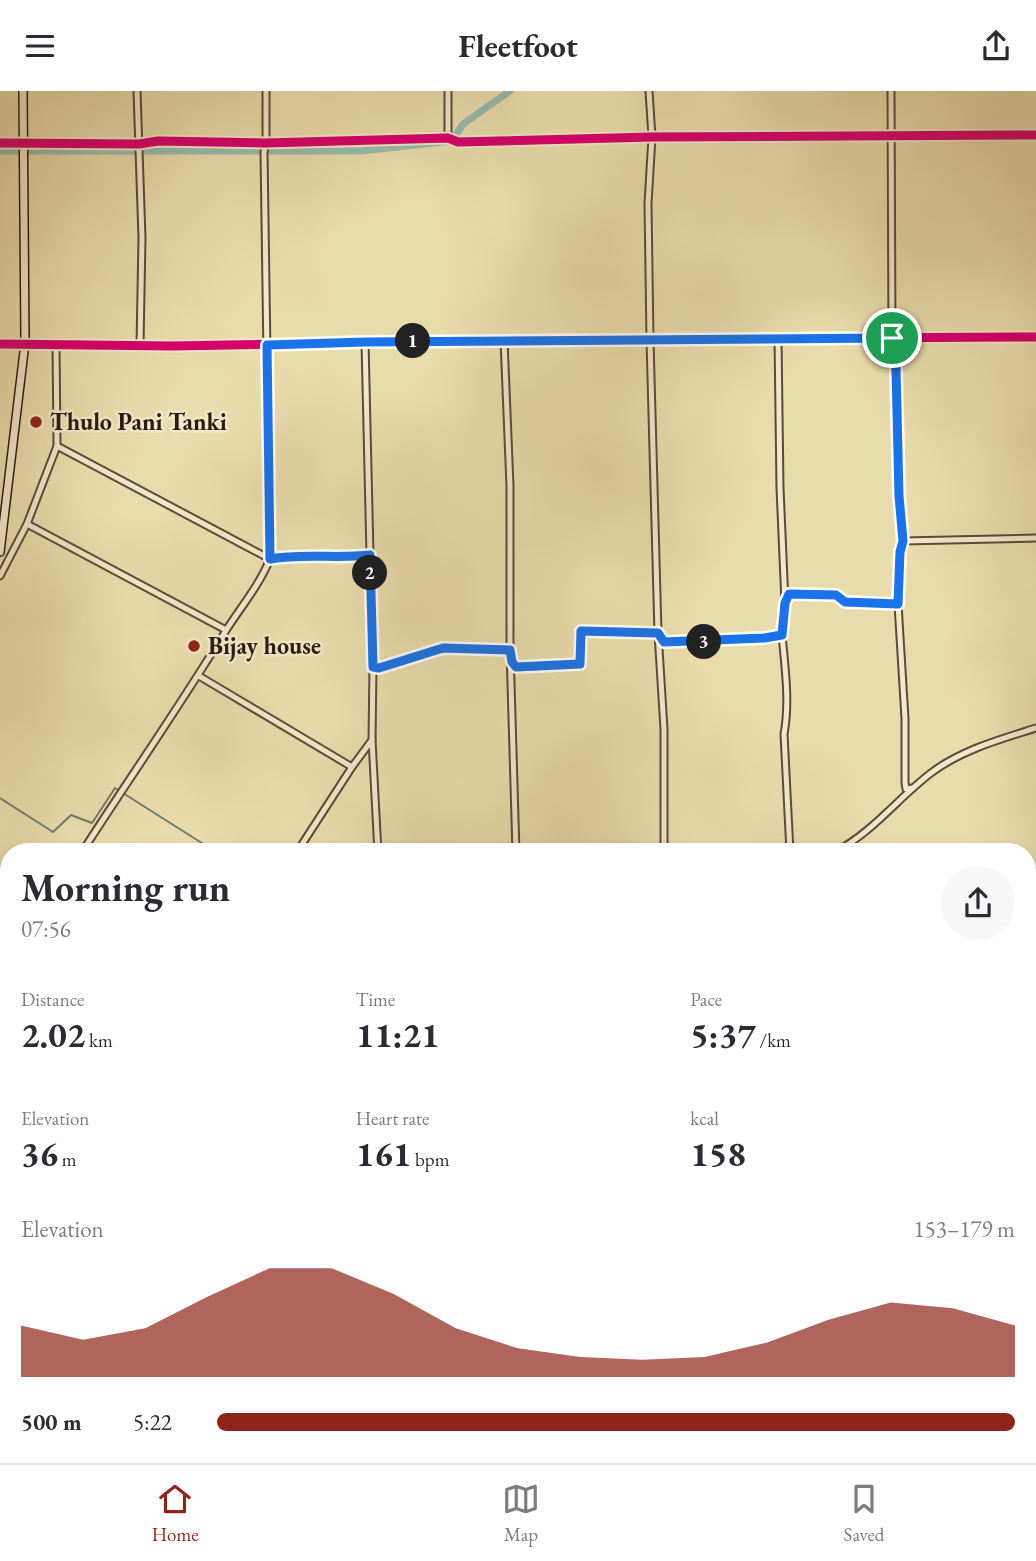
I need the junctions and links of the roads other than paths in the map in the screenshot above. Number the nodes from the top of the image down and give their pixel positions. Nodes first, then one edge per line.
1 (23, 91) edge
2 (137, 91) edge
3 (266, 91) edge
4 (448, 91) edge
5 (649, 91) edge
6 (891, 91) edge
7 (1036, 135) edge
8 (652, 137) junction
9 (448, 138) junction
10 (891, 138) junction
11 (24, 141) junction
12 (0, 143) edge
13 (266, 143) junction
14 (139, 144) junction
15 (1036, 337) edge
16 (778, 338) junction
17 (892, 338) junction
18 (650, 339) junction
19 (504, 340) junction
20 (365, 342) junction
21 (25, 343) junction
22 (0, 344) edge
23 (56, 344) junction
24 (140, 345) junction
25 (267, 345) junction
26 (58, 446) junction
27 (27, 524) junction
28 (1036, 538) edge
29 (903, 541) junction
30 (0, 552) edge
31 (370, 555) junction
32 (270, 559) junction
33 (0, 576) edge
34 (785, 603) junction
35 (898, 604) junction
36 (226, 630) junction
37 (658, 633) junction
38 (782, 635) junction
39 (510, 650) junction
40 (512, 662) junction
41 (373, 667) junction
42 (199, 676) junction
43 (1036, 728) edge
44 (372, 740) junction
45 (352, 767) junction
46 (913, 788) junction
47 (88, 843) edge
48 (303, 843) edge
49 (378, 843) edge
50 (516, 843) edge
51 (664, 843) edge
52 (790, 843) edge
53 (849, 843) edge

1 - 11 street
2 - 14 street
3 - 13 street
4 - 9 street
5 - 8 street
6 - 10 street
7 - 10 street
8 - 9 street
8 - 10 street
8 - 18 street
9 - 13 street
10 - 17 street
11 - 12 street
11 - 14 street
11 - 21 street
13 - 14 street
13 - 25 street
14 - 24 street
15 - 17 street
16 - 17 street
16 - 18 street
16 - 34 street
17 - 29 street
18 - 19 street
18 - 37 street
19 - 20 street
19 - 39 street
20 - 25 street
20 - 31 street
21 - 22 street
21 - 23 street
21 - 30 street
23 - 24 street
23 - 26 street
24 - 25 street
25 - 32 street
26 - 27 street
26 - 32 street
27 - 33 street
27 - 36 street
28 - 29 street
29 - 35 street
31 - 32 street
31 - 41 street
32 - 36 street
34 - 35 street
34 - 38 street
35 - 46 street
36 - 42 street
37 - 38 street
37 - 40 street
37 - 51 street
38 - 52 street
39 - 40 street
39 - 41 street
40 - 50 street
41 - 44 street
42 - 45 street
42 - 47 street
43 - 46 street
44 - 45 street
44 - 49 street
45 - 48 street
46 - 53 street

